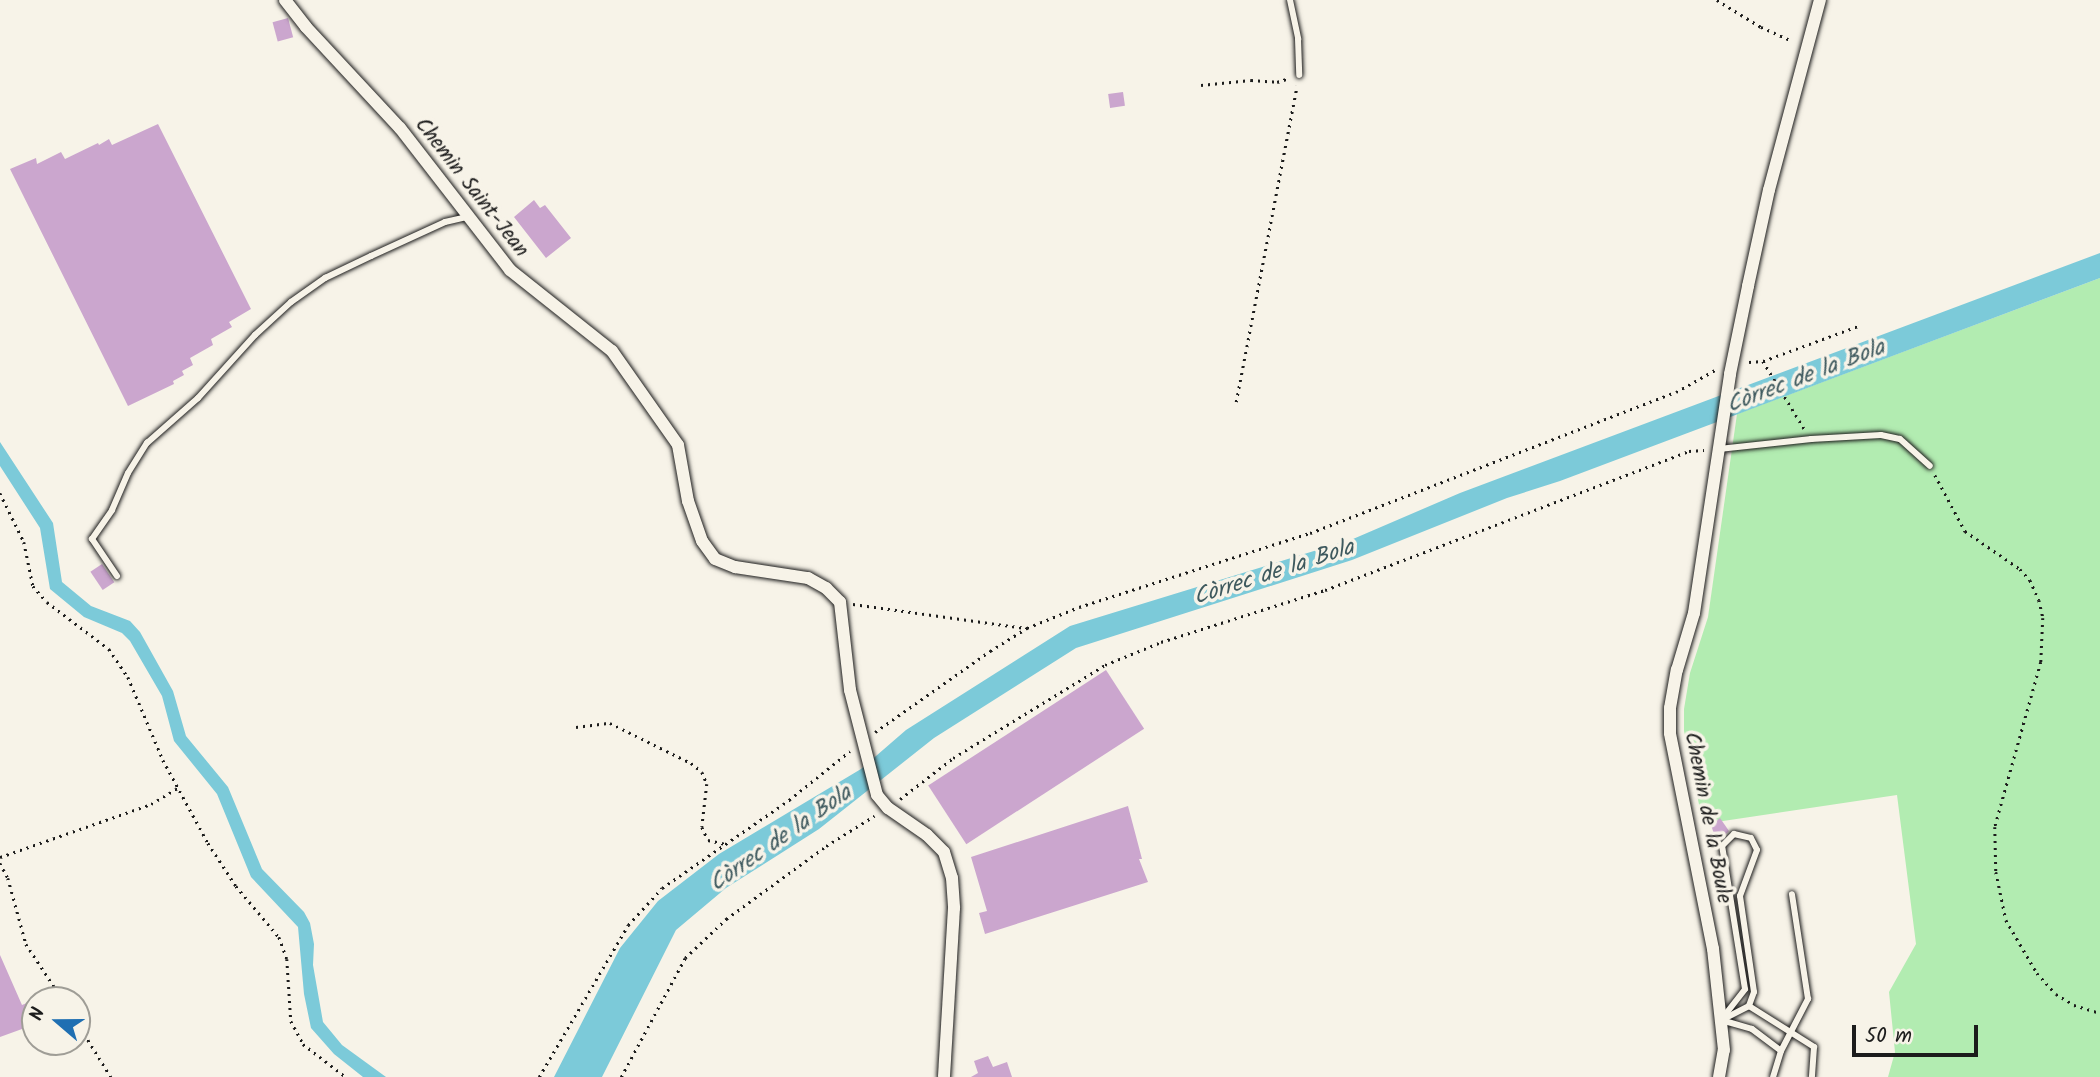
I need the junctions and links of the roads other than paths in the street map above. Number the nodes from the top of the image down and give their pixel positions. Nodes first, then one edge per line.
1 (285, 0) edge
2 (1290, 0) edge
3 (1820, 0) edge
4 (1299, 75) road end
5 (468, 216) junction
6 (1718, 446) junction
7 (1930, 466) road end
8 (117, 576) dead end
9 (1792, 894) dead end
10 (1749, 1006) junction
11 (1721, 1020) junction
12 (1790, 1030) junction
13 (1781, 1051) junction
14 (944, 1077) edge
15 (1720, 1077) edge
16 (1773, 1077) edge
17 (1812, 1077) edge

1 - 5 street, Chemin Saint-Jean
2 - 4 lane
3 - 6 street, Chemin de la Boule
5 - 8 lane
5 - 14 street, Chemin Saint-Jean
6 - 7 lane
6 - 11 street, Chemin de la Boule
9 - 12 lane
10 - 11 lane
10 - 11 lane
10 - 12 lane
11 - 13 lane
11 - 15 street, Chemin de la Boule
12 - 13 lane
12 - 17 lane
13 - 16 lane

